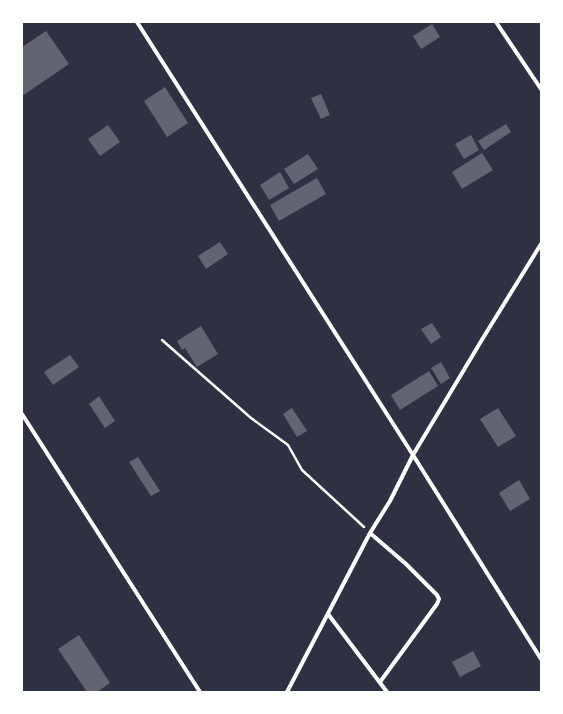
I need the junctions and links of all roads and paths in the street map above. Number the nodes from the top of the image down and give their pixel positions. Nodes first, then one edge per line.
1 (137, 22) edge
2 (496, 22) edge
3 (541, 89) edge
4 (541, 244) edge
5 (162, 340) dead end
6 (22, 414) edge
7 (413, 455) junction
8 (370, 533) junction
9 (328, 614) junction
10 (541, 659) edge
11 (380, 682) junction
12 (200, 692) edge
13 (287, 692) edge
14 (387, 692) edge

1 - 7 street
2 - 3 street
4 - 7 street
5 - 8 path
6 - 12 street
7 - 8 street
7 - 10 street
8 - 9 street
8 - 11 street
9 - 11 street
9 - 13 street
11 - 14 street

